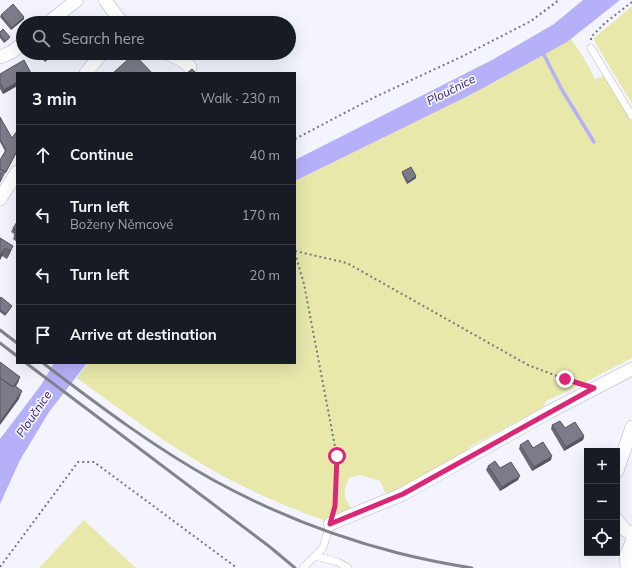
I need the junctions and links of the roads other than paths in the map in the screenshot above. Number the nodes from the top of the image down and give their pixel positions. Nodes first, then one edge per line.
1 (77, 0) edge
2 (105, 0) edge
3 (57, 16) edge
4 (117, 16) edge
5 (16, 48) edge
6 (591, 48) road end
7 (0, 57) edge
8 (96, 60) edge
9 (182, 60) edge
10 (190, 67) dead end
11 (87, 72) edge
12 (632, 116) edge
13 (16, 174) edge
14 (0, 199) edge
15 (632, 369) edge
16 (632, 427) edge
17 (620, 462) edge
18 (330, 524) joint
19 (620, 524) edge
20 (632, 533) edge
21 (632, 542) edge
22 (315, 556) junction
23 (626, 562) edge
24 (303, 568) edge
25 (348, 568) edge

1 - 3 street
2 - 4 street
5 - 7 street
6 - 12 lane
8 - 11 street
9 - 10 street
13 - 14 street
15 - 18 street
16 - 17 street
18 - 22 lane
19 - 20 street
21 - 23 street
22 - 24 lane
22 - 25 lane

